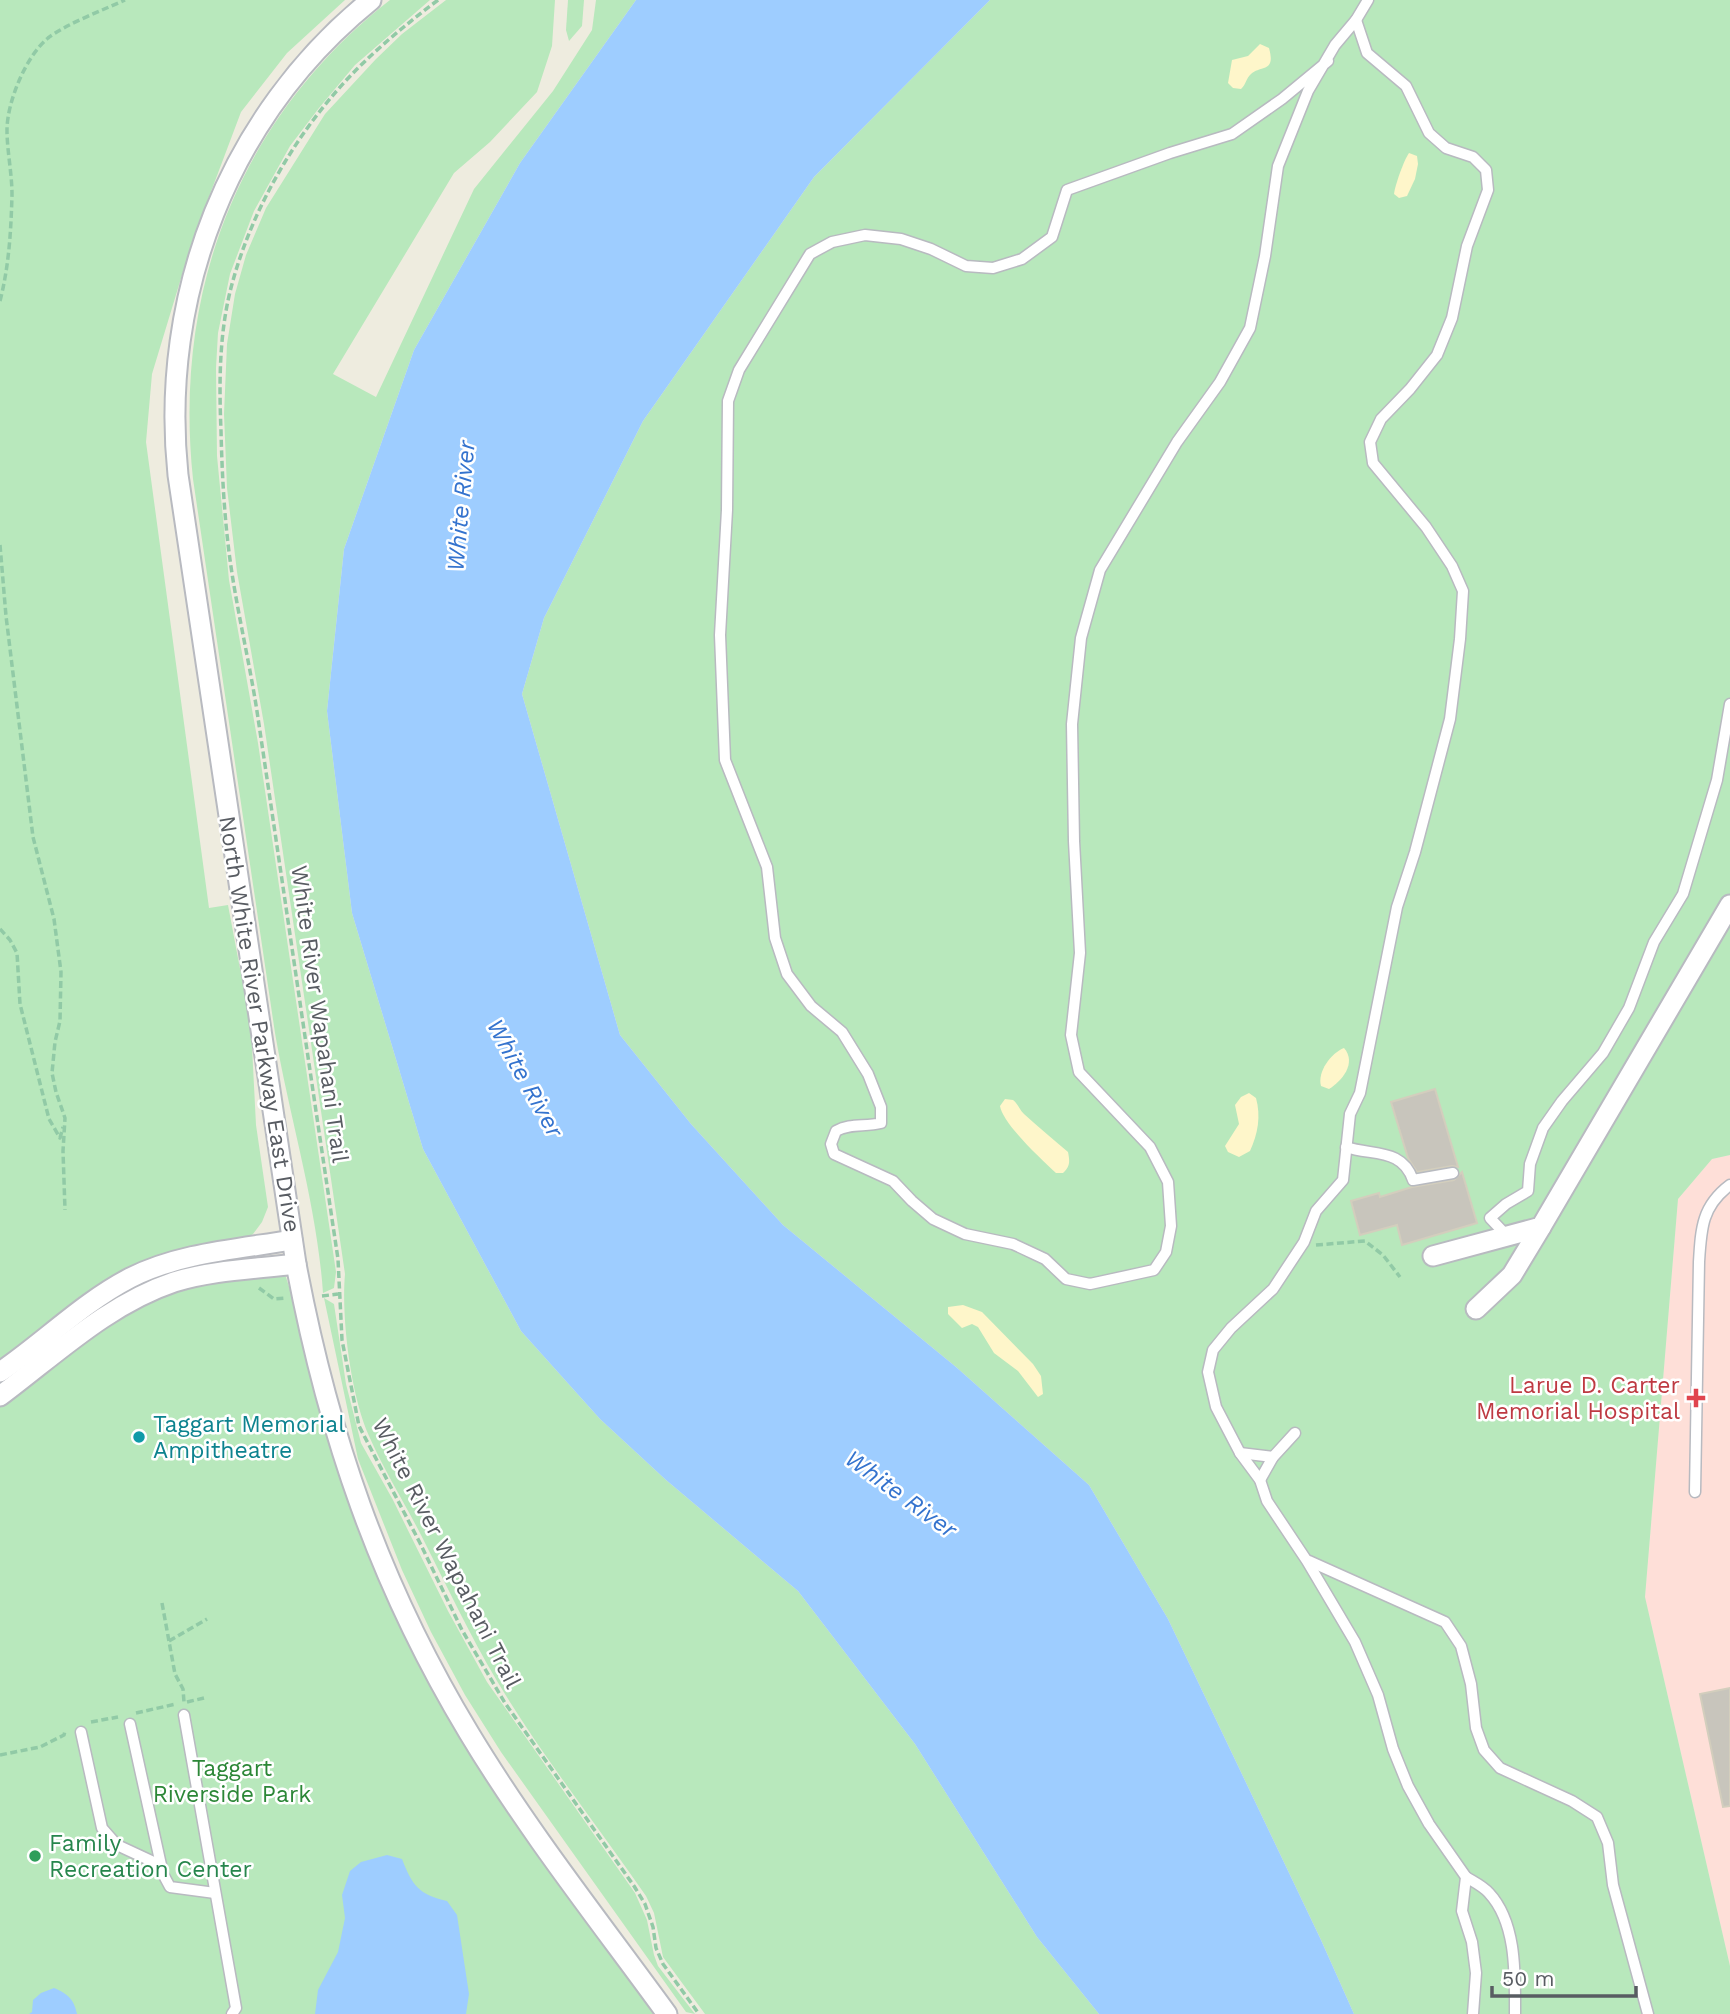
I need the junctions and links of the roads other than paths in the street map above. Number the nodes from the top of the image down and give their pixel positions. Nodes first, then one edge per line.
1 (371, 0) edge
2 (1368, 0) edge
3 (1356, 20) junction
4 (1328, 61) junction
5 (1730, 704) edge
6 (1730, 905) edge
7 (1346, 1147) junction
8 (1453, 1173) dead end
9 (1730, 1185) edge
10 (1541, 1227) junction
11 (1507, 1236) junction
12 (292, 1240) junction
13 (1433, 1256) dead end
14 (296, 1264) junction
15 (1476, 1309) dead end
16 (0, 1372) edge
17 (0, 1396) edge
18 (1295, 1433) dead end
19 (1240, 1453) junction
20 (1273, 1457) junction
21 (1260, 1480) junction
22 (1695, 1492) dead end
23 (1307, 1560) junction
24 (184, 1716) dead end
25 (131, 1719) road end
26 (81, 1728) road end
27 (160, 1866) junction
28 (1466, 1877) junction
29 (215, 1893) junction
30 (664, 2013) edge
31 (232, 2014) edge
32 (1473, 2014) edge
33 (1515, 2014) edge
34 (1648, 2014) edge

1 - 12 street, North White River Parkway East Drive
2 - 3 lane
3 - 4 lane
3 - 7 lane
4 - 4 lane
5 - 11 lane
6 - 10 street
7 - 8 lane
7 - 19 lane
9 - 22 lane
10 - 11 street
10 - 15 street
11 - 13 street
12 - 14 street, North White River Parkway East Drive
12 - 16 street
14 - 17 street
14 - 30 street, North White River Parkway East Drive
18 - 20 lane
19 - 20 lane
19 - 21 lane
20 - 21 lane
21 - 23 lane
23 - 28 lane
23 - 34 lane
24 - 29 lane
25 - 27 lane
26 - 27 lane
27 - 29 lane
28 - 32 lane
28 - 33 lane
29 - 31 lane

